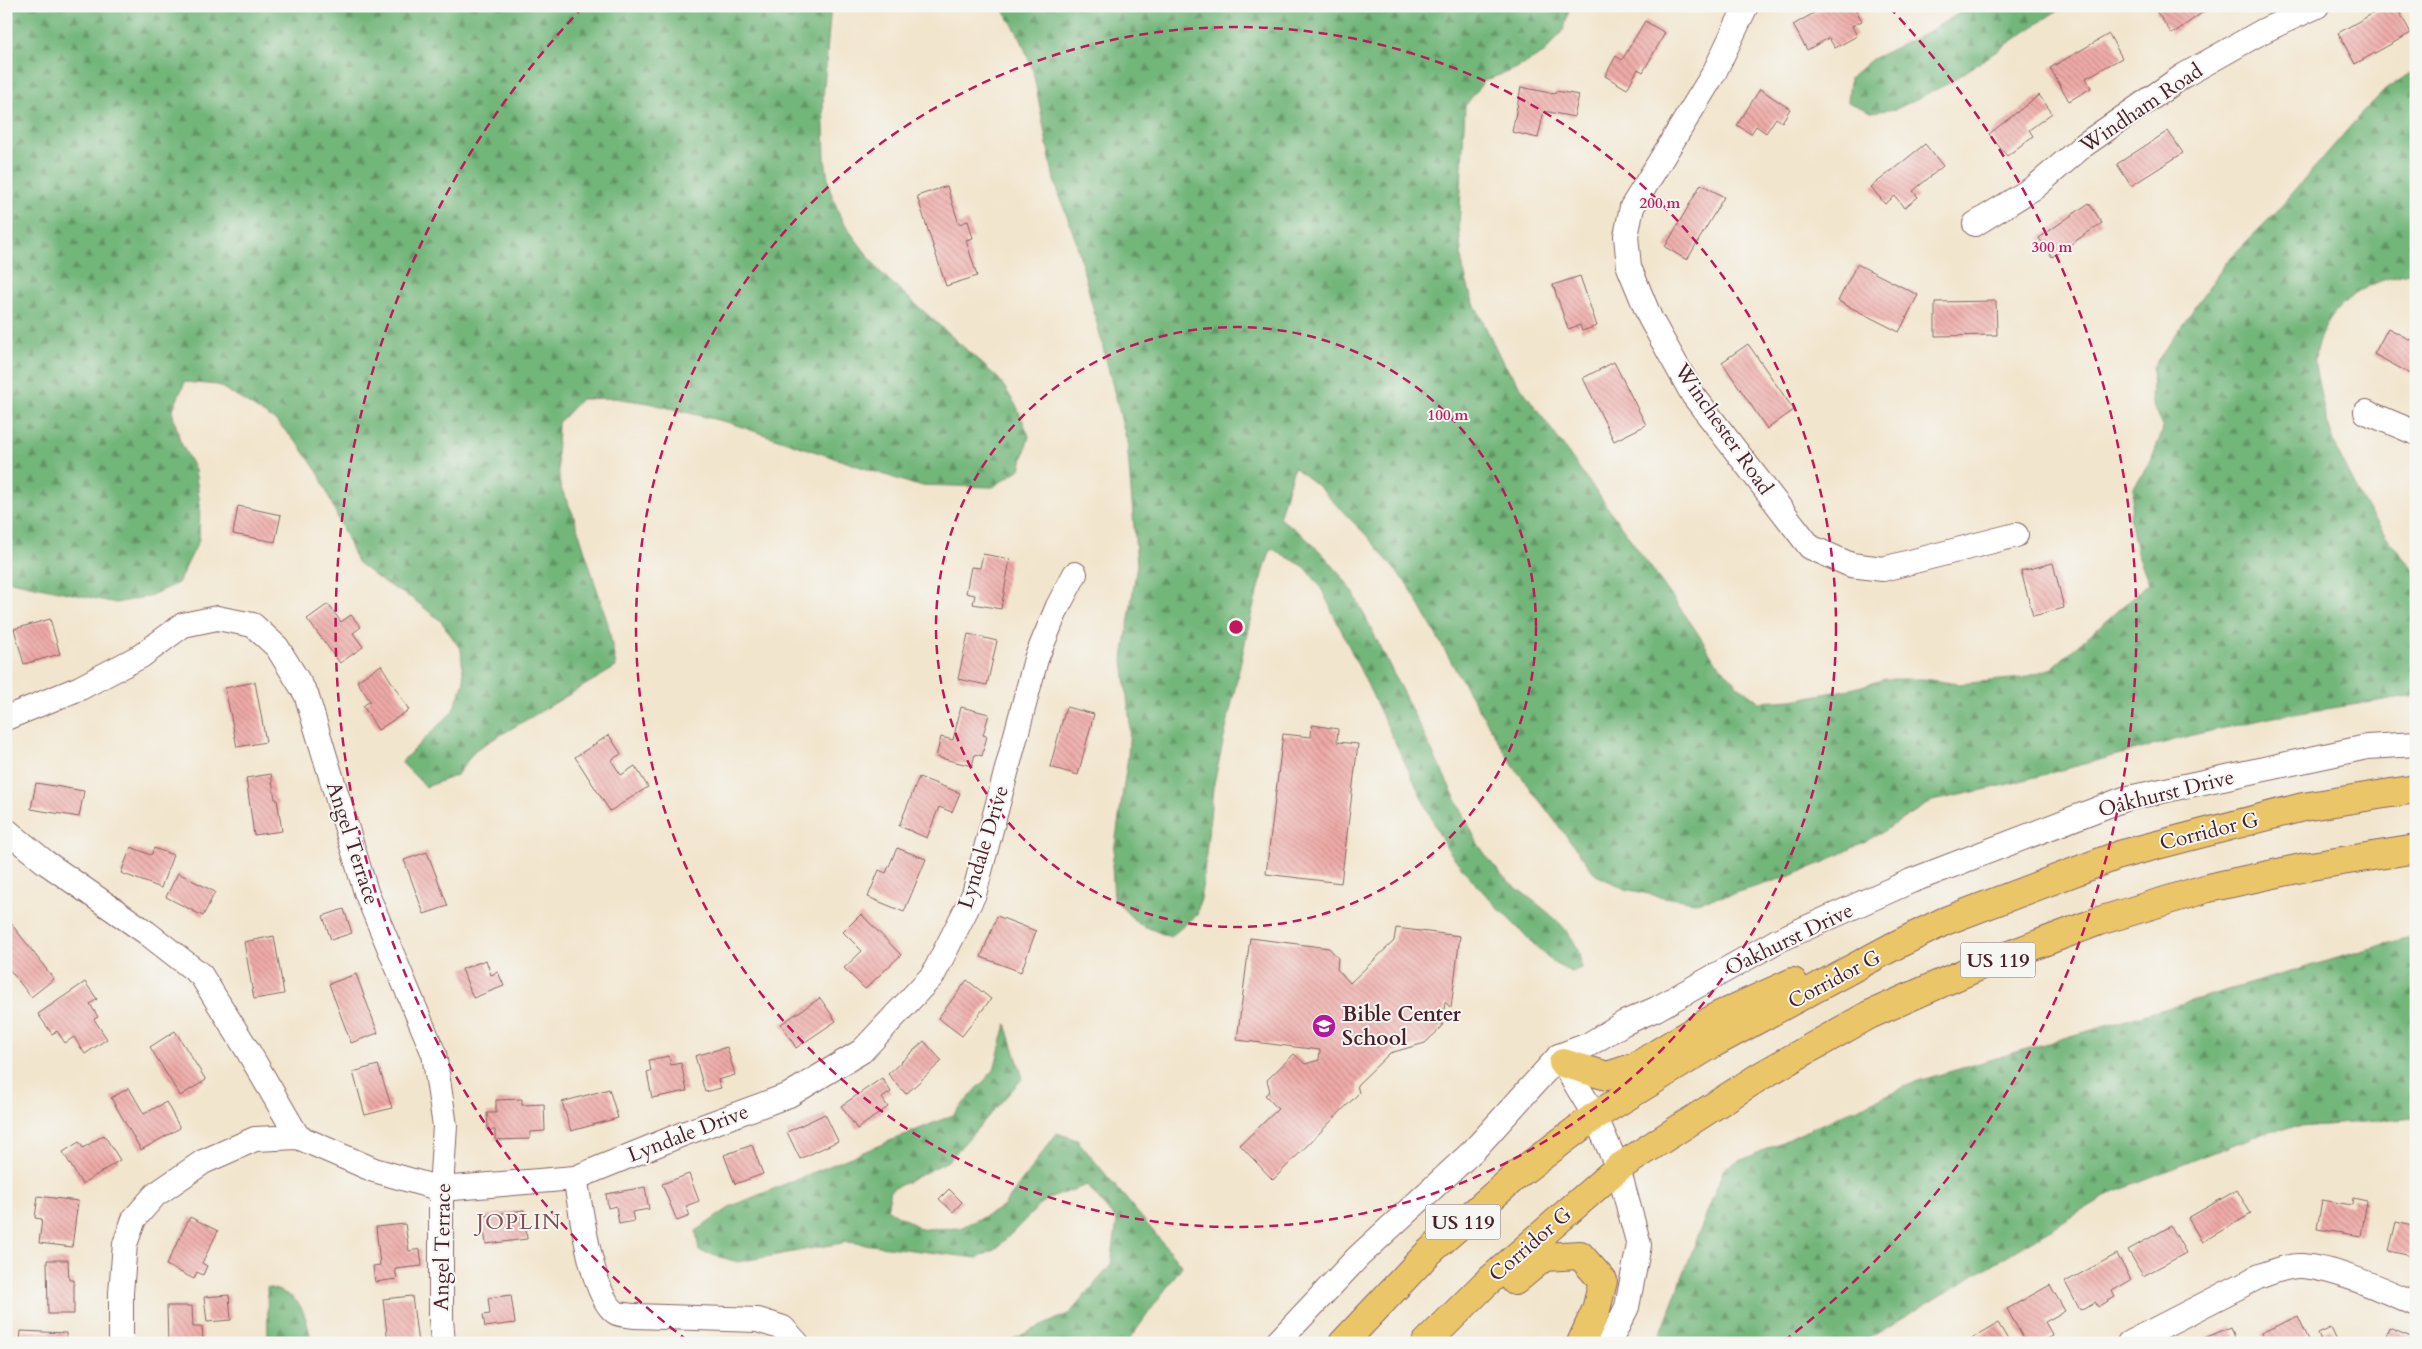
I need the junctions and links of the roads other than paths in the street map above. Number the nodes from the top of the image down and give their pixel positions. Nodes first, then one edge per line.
1 (1746, 6) edge
2 (2317, 6) edge
3 (1975, 224) dead end
4 (2366, 412) dead end
5 (2416, 433) edge
6 (2016, 535) dead end
7 (1075, 574) dead end
8 (6, 718) edge
9 (2416, 744) edge
10 (2416, 789) edge
11 (6, 830) edge
12 (2416, 849) edge
13 (1894, 946) junction
14 (1561, 1059) junction
15 (1595, 1116) junction
16 (298, 1137) junction
17 (1618, 1168) junction
18 (575, 1178) junction
19 (442, 1189) junction
20 (1632, 1279) junction
21 (2416, 1304) edge
22 (121, 1343) edge
23 (443, 1343) edge
24 (798, 1343) edge
25 (1277, 1343) edge
26 (1343, 1343) edge
27 (1426, 1343) edge
28 (1441, 1343) edge
29 (1582, 1343) edge
30 (1609, 1343) edge
31 (2129, 1343) edge

1 - 6 street, Winchester Road
2 - 3 street, Windham Road
4 - 5 street
7 - 18 street, Lyndale Drive
8 - 19 street, Angel Terrace
9 - 14 street, Oakhurst Drive
10 - 13 highway, Corridor G / US 119
11 - 16 street
12 - 17 highway, Corridor G / US 119
13 - 14 highway
13 - 15 highway, Corridor G / US 119
14 - 15 street
14 - 25 street, Oakhurst Drive
15 - 17 street
15 - 26 highway, Corridor G / US 119
16 - 19 street, Lyndale Drive
16 - 22 street, Lyndale Drive
17 - 20 street
17 - 27 highway, Corridor G / US 119
18 - 19 street, Lyndale Drive
18 - 24 street
19 - 23 street, Angel Terrace
20 - 29 street
20 - 30 street
21 - 31 street
28 - 29 highway

